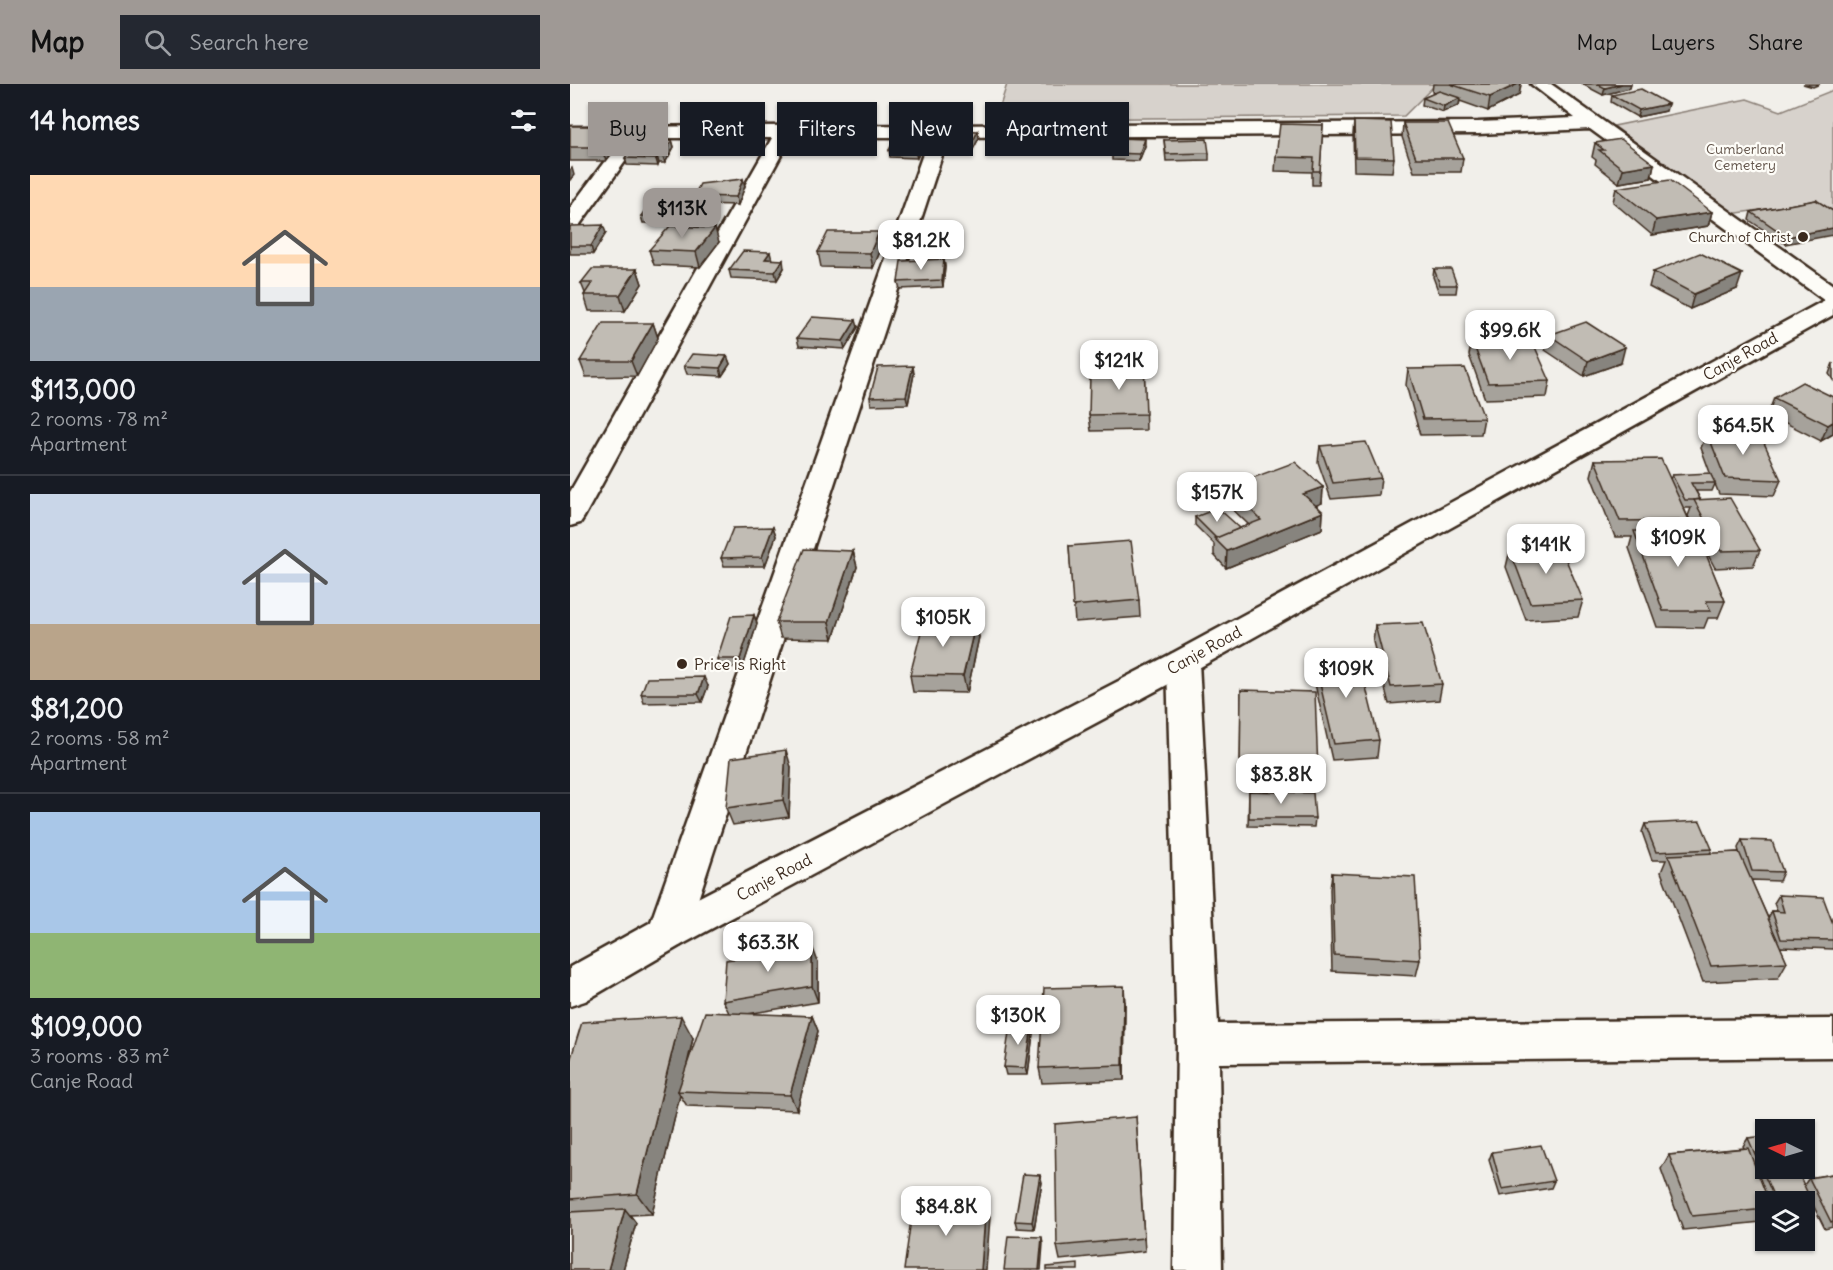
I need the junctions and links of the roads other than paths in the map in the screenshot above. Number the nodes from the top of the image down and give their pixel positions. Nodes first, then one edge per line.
1 (1540, 84) edge
2 (1594, 123) junction
3 (973, 131) edge
4 (668, 132) edge
5 (777, 132) edge
6 (570, 133) edge
7 (588, 133) edge
8 (777, 146) edge
9 (619, 156) edge
10 (931, 156) edge
11 (570, 222) edge
12 (1833, 296) edge
13 (1833, 305) edge
14 (570, 517) edge
15 (1183, 662) junction
16 (667, 933) junction
17 (570, 988) edge
18 (1833, 1038) edge
19 (1198, 1044) junction
20 (1198, 1270) edge

1 - 2 street
2 - 3 street
2 - 12 street
4 - 5 street
6 - 7 street
8 - 14 street
9 - 11 street
10 - 16 street
13 - 15 street, Canje Road
15 - 16 street, Canje Road
15 - 19 street
16 - 17 street, Canje Road
18 - 19 street
19 - 20 street

